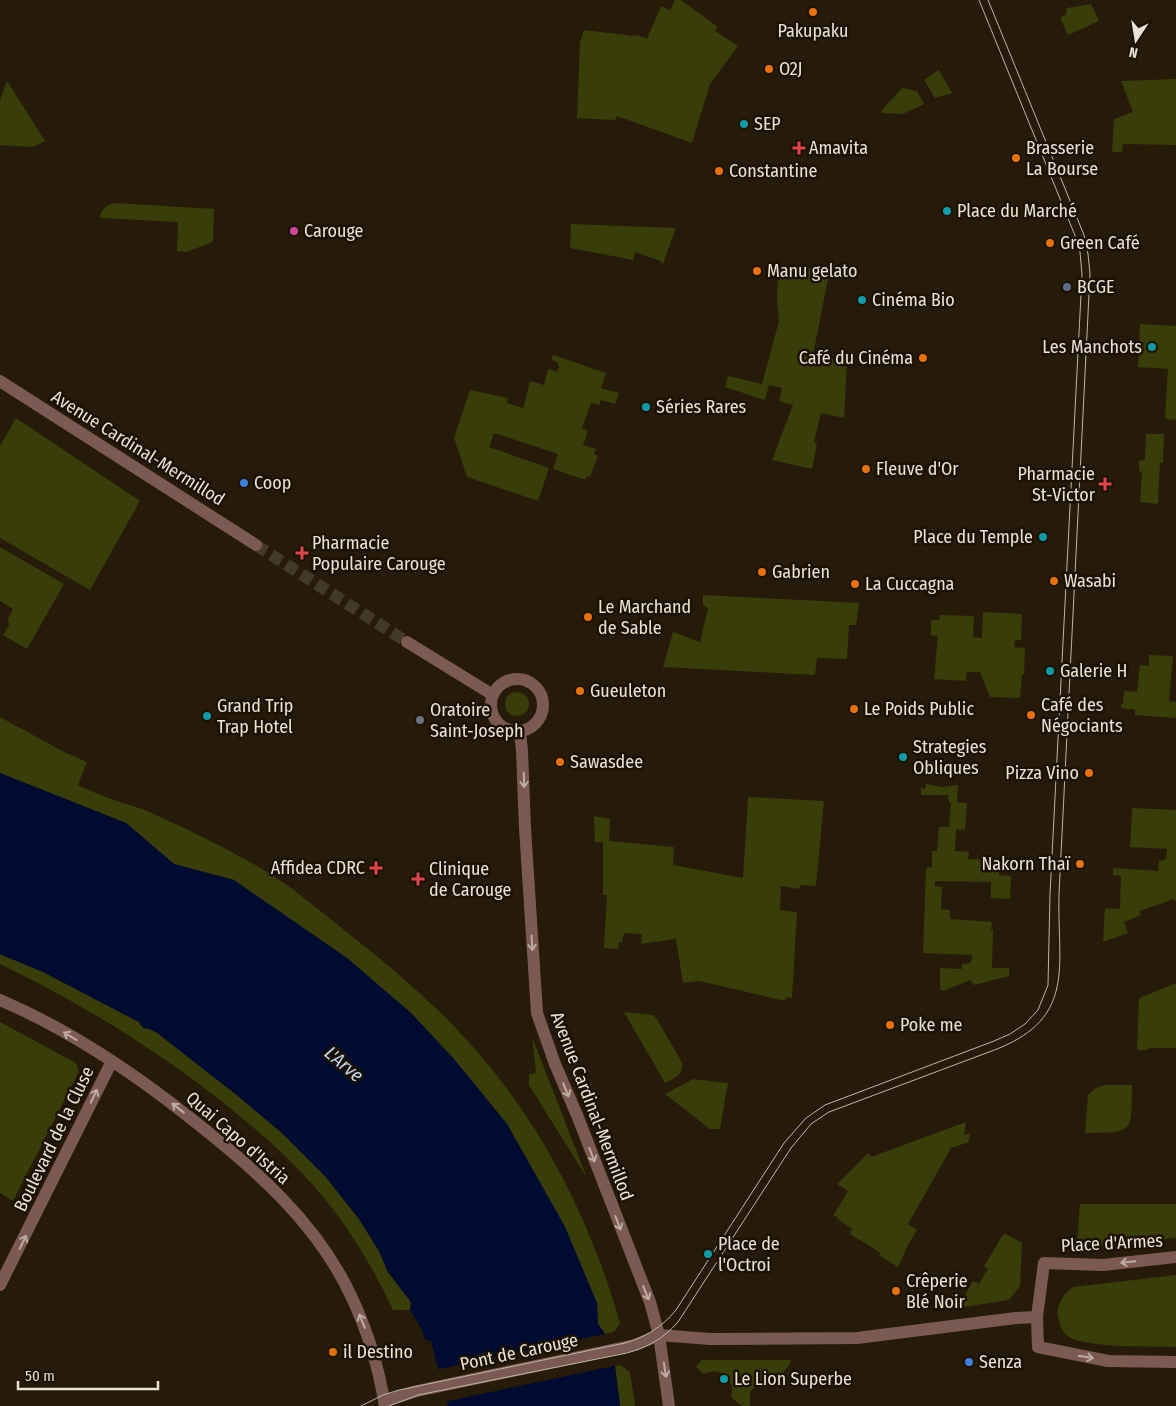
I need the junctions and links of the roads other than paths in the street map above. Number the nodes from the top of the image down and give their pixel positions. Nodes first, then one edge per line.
1 (0, 381) edge
2 (256, 545) tunnel mouth
3 (407, 642) tunnel mouth
4 (493, 695) junction
5 (520, 732) junction
6 (0, 1000) edge
7 (112, 1061) junction
8 (1176, 1257) edge
9 (0, 1285) edge
10 (1037, 1317) junction
11 (659, 1335) junction
12 (1176, 1362) edge
13 (385, 1404) edge
14 (669, 1406) edge

1 - 2 street, Avenue Cardinal-Mermillod
3 - 4 street
4 - 5 street
4 - 5 street
5 -> 11 street, Avenue Cardinal-Mermillod
7 -> 6 street, Quai Capo d'Istria
9 -> 7 street, Boulevard de la Cluse
13 -> 7 street, Quai Capo d'Istria
8 -> 10 street, Place d'Armes
10 - 11 street
10 -> 12 street, Place d'Armes
11 - 13 street, Pont de Carouge
11 -> 14 street, Avenue Cardinal-Mermillod

